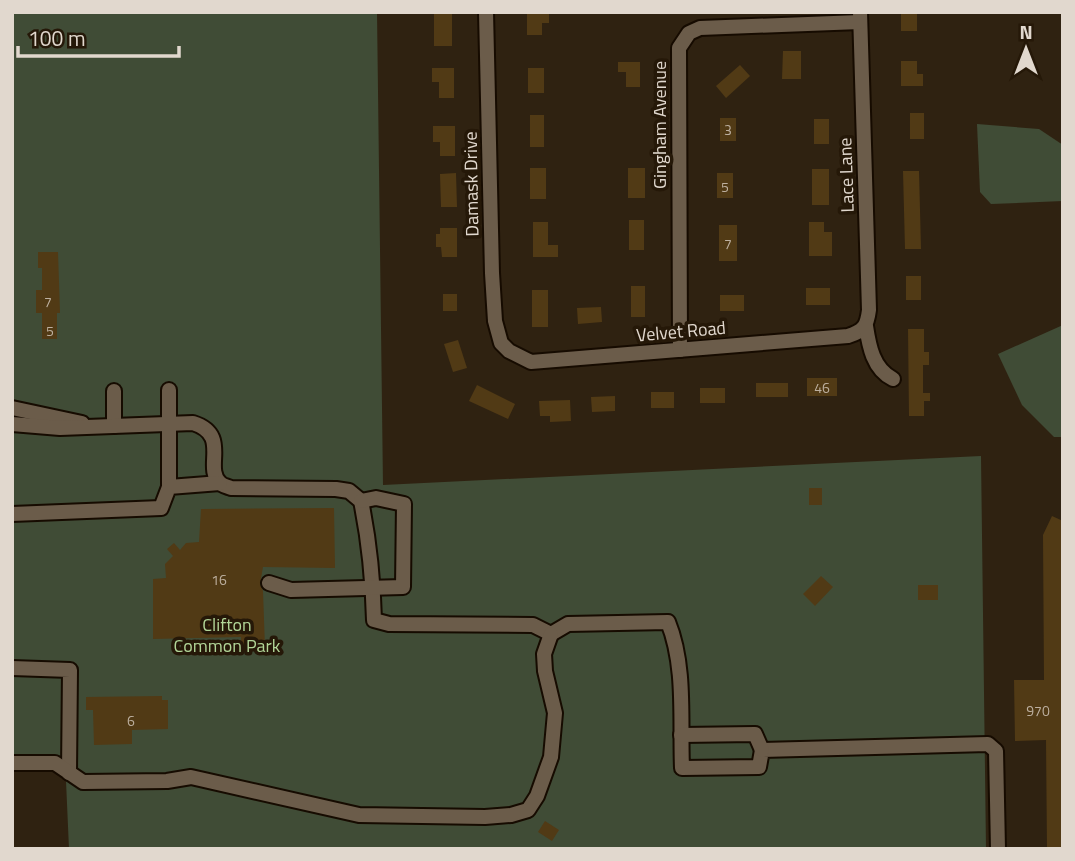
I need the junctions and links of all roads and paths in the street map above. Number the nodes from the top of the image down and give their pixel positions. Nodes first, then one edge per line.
1 (486, 12) edge
2 (860, 17) edge
3 (862, 329) junction
4 (680, 350) junction
5 (509, 351) joint
6 (893, 379) dead end
7 (169, 390) dead end
8 (114, 391) dead end
9 (12, 408) edge
10 (12, 424) edge
11 (169, 424) junction
12 (93, 426) junction
13 (114, 426) junction
14 (220, 483) junction
15 (169, 487) junction
16 (361, 500) junction
17 (12, 514) edge
18 (269, 583) dead end
19 (373, 589) junction
20 (551, 634) junction
21 (12, 668) edge
22 (681, 736) junction
23 (762, 750) junction
24 (12, 763) edge
25 (69, 773) junction
26 (998, 849) edge

1 - 5 street, Damask Drive
2 - 3 street, Lace Lane
2 - 4 street, Gingham Avenue
3 - 4 street, Velvet Road
3 - 6 street, Lace Lane
4 - 5 street, Velvet Road
7 - 11 street
8 - 13 street
9 - 12 street
10 - 12 street
11 - 13 street
11 - 14 street
11 - 15 street
12 - 13 street
14 - 15 street
14 - 16 street
15 - 17 street
16 - 19 street
16 - 19 street
18 - 19 street
19 - 20 street
20 - 22 street
20 - 25 street
21 - 25 street
22 - 23 street
22 - 23 street
23 - 26 street
24 - 25 street

